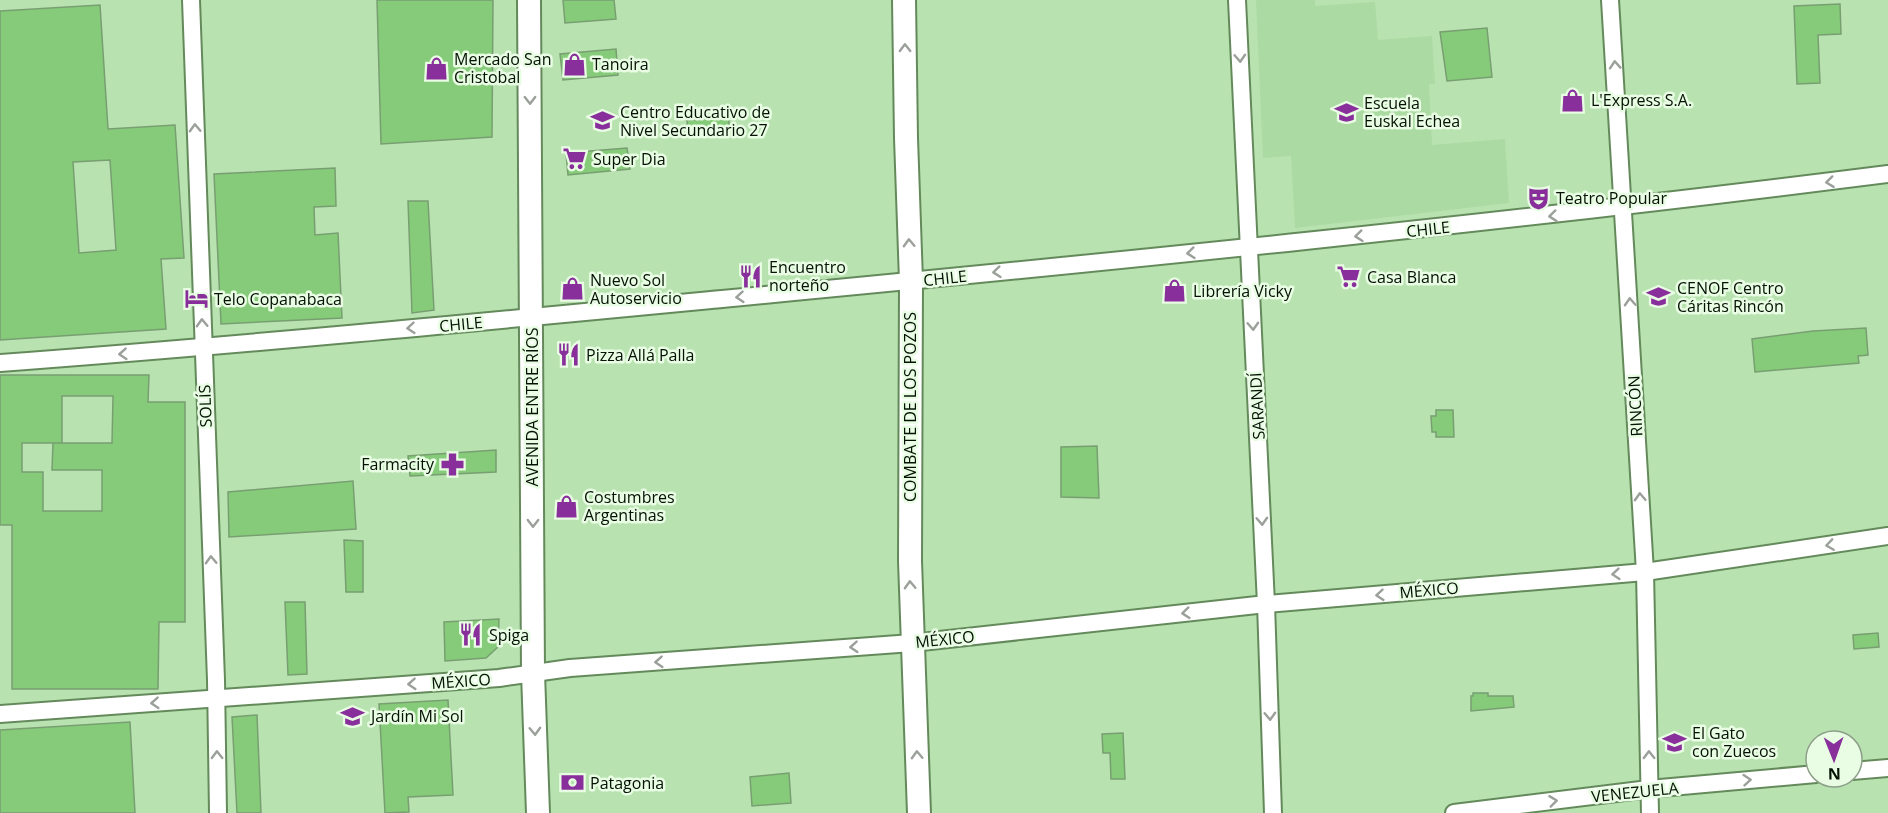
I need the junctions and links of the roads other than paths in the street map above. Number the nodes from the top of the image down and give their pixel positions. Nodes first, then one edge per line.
1 (190, 0) edge
2 (529, 0) edge
3 (904, 0) edge
4 (1237, 0) edge
5 (1610, 0) edge
6 (1888, 174) edge
7 (1624, 207) junction
8 (1249, 247) junction
9 (911, 281) junction
10 (531, 317) junction
11 (203, 348) junction
12 (0, 363) edge
13 (1888, 536) edge
14 (1645, 572) junction
15 (1266, 604) junction
16 (912, 643) junction
17 (533, 673) junction
18 (216, 699) junction
19 (0, 714) edge
20 (1888, 768) edge
21 (1864, 770) edge
22 (1804, 775) edge
23 (1649, 789) junction
24 (218, 813) edge
25 (538, 813) edge
26 (919, 813) edge
27 (1274, 813) edge
28 (1454, 813) edge
29 (1650, 813) edge

11 -> 1 street, SOLÍS
2 -> 10 main road, AVENIDA ENTRE RÍOS
9 -> 3 main road, COMBATE DE LOS POZOS
4 -> 8 street, SARANDÍ
7 -> 5 street, RINCÓN
6 -> 7 street, CHILE
7 -> 8 street, CHILE
14 -> 7 street, RINCÓN
8 -> 9 street, CHILE
8 -> 15 street, SARANDÍ
9 -> 10 street, CHILE
16 -> 9 main road, COMBATE DE LOS POZOS
10 -> 11 street, CHILE
10 -> 17 main road, AVENIDA ENTRE RÍOS
11 -> 12 street, CHILE
18 -> 11 street, SOLÍS
13 -> 14 street, MÉXICO
14 -> 15 street, MÉXICO
23 -> 14 street, RINCÓN
15 -> 16 street, MÉXICO
15 -> 27 street, SARANDÍ
16 -> 17 street, MÉXICO
26 -> 16 main road, COMBATE DE LOS POZOS
17 -> 18 street, MÉXICO
17 -> 25 main road, AVENIDA ENTRE RÍOS
18 -> 19 street, MÉXICO
24 -> 18 street, SOLÍS
20 - 21 street
23 -> 22 street, VENEZUELA
28 -> 23 street, VENEZUELA
23 - 29 street, RINCÓN

